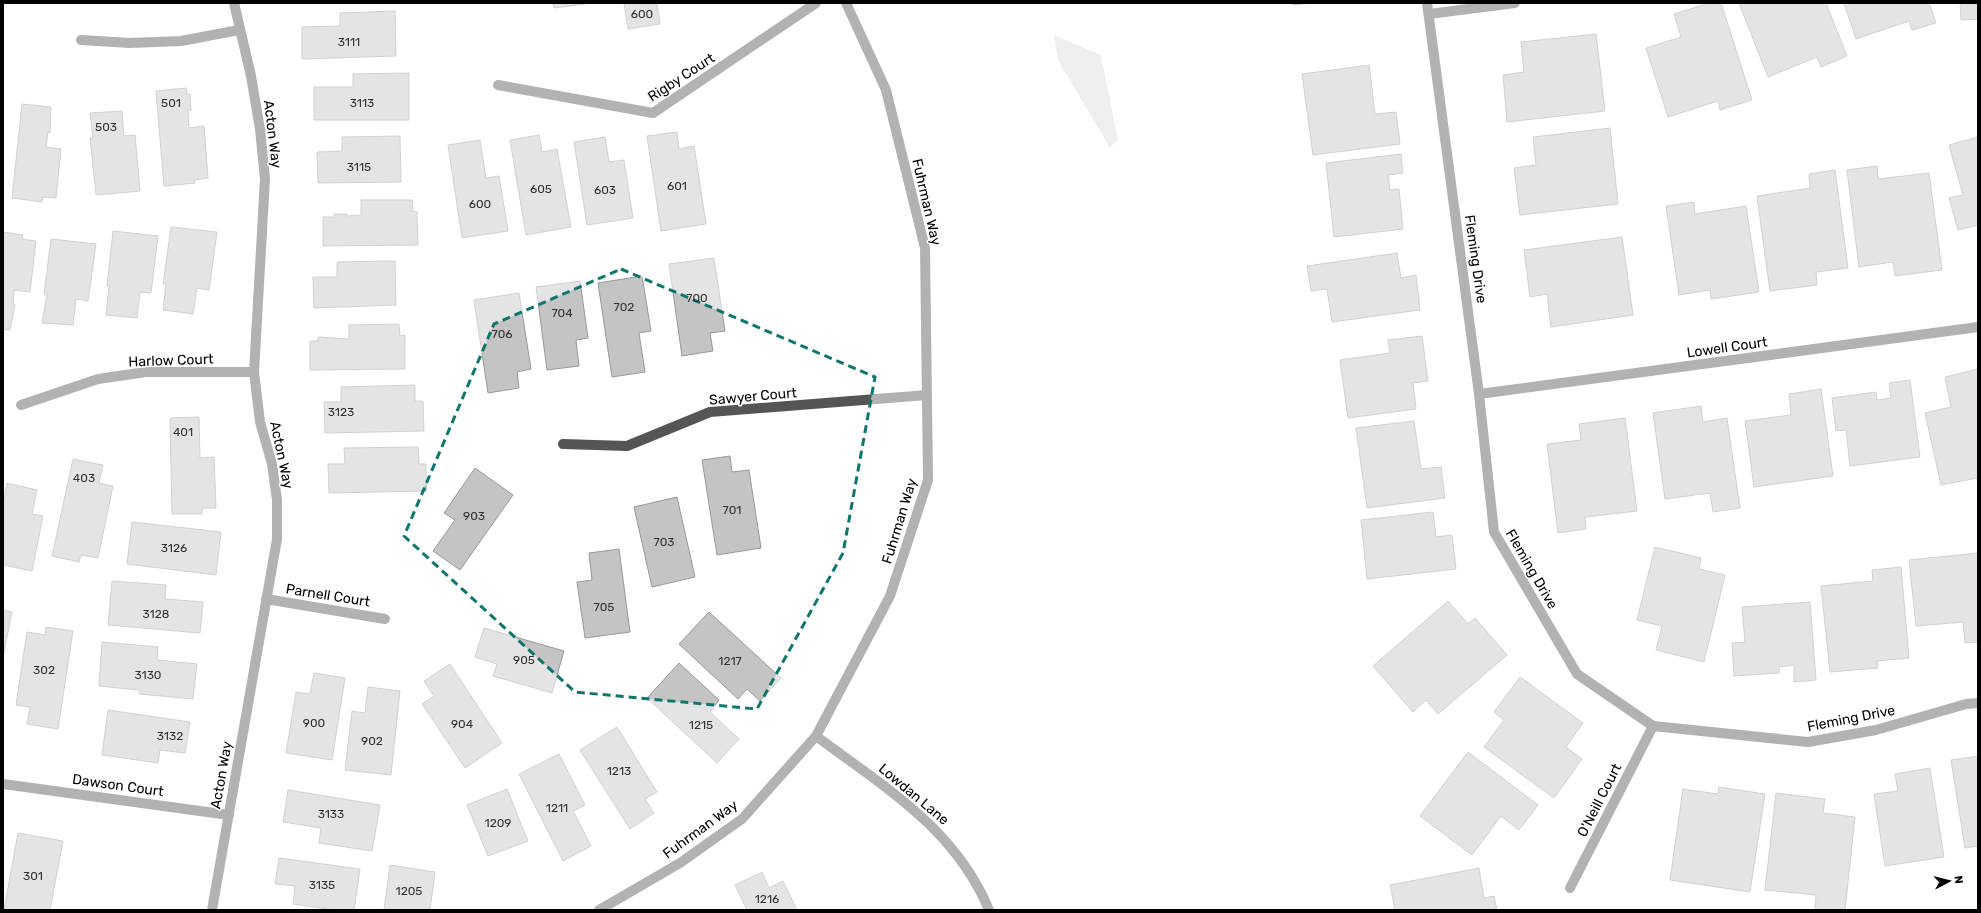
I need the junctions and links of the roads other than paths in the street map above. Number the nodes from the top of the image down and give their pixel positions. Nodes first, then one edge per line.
1 (234, 3) edge
2 (816, 3) edge
3 (846, 3) edge
4 (1427, 3) edge
5 (1514, 3) edge
6 (1429, 14) junction
7 (239, 30) junction
8 (81, 40) dead end
9 (498, 85) dead end
10 (1978, 327) edge
11 (254, 372) junction
12 (1480, 394) junction
13 (927, 395) junction
14 (21, 405) dead end
15 (563, 444) dead end
16 (266, 599) junction
17 (385, 619) dead end
18 (1978, 703) edge
19 (1653, 726) junction
20 (816, 736) junction
21 (3, 784) edge
22 (229, 815) junction
23 (1570, 888) dead end
24 (212, 910) edge
25 (599, 910) edge
26 (989, 910) edge

1 - 7 street, Acton Way
2 - 9 street, Rigby Court
3 - 13 street, Fuhrman Way
4 - 6 street, Fleming Drive
5 - 6 street
6 - 12 street, Fleming Drive
7 - 8 street
7 - 11 street, Acton Way
10 - 12 street, Lowell Court
11 - 14 street, Harlow Court
11 - 16 street, Acton Way
12 - 19 street, Fleming Drive
13 - 15 street, Sawyer Court
13 - 20 street, Fuhrman Way
16 - 17 street, Parnell Court
16 - 22 street, Acton Way
18 - 19 street, Fleming Drive
19 - 23 street, O'Neill Court
20 - 25 street, Fuhrman Way
20 - 26 street, Lowdan Lane
21 - 22 street, Dawson Court
22 - 24 street, Acton Way

